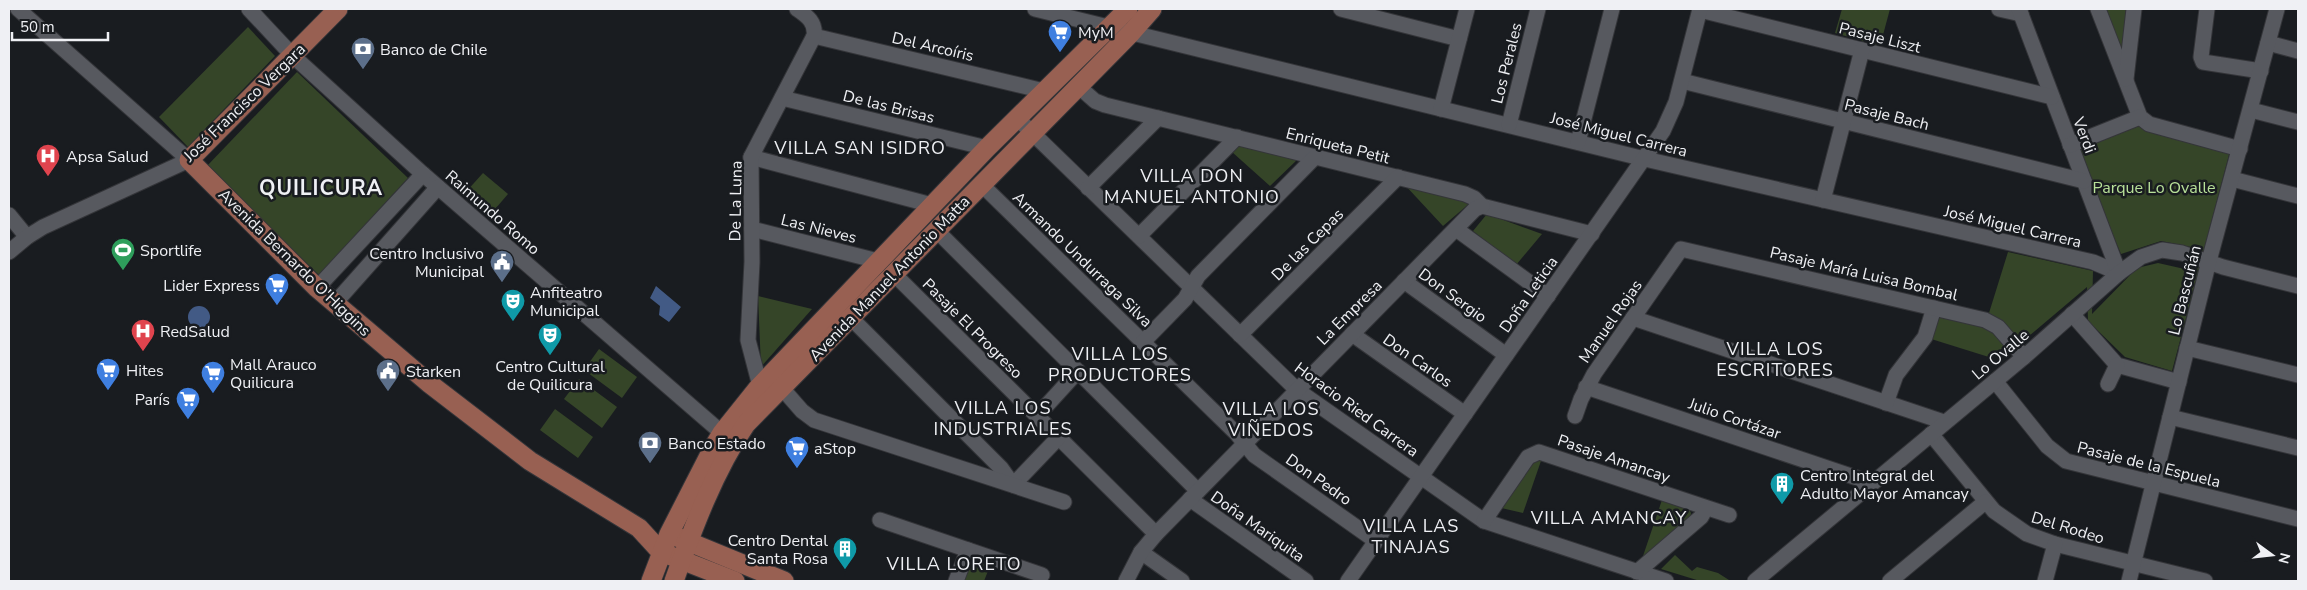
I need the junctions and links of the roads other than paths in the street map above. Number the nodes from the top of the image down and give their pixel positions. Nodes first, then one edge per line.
1 (18, 9) edge
2 (248, 9) edge
3 (338, 9) edge
4 (797, 9) edge
5 (1035, 9) edge
6 (1128, 9) edge
7 (1152, 9) edge
8 (1341, 9) edge
9 (1467, 9) edge
10 (1538, 9) edge
11 (1612, 9) edge
12 (1700, 9) edge
13 (1999, 9) edge
14 (2098, 9) edge
15 (2134, 9) edge
16 (2207, 9) edge
17 (2277, 9) edge
18 (2020, 11) edge
19 (1111, 27) junction
20 (1132, 33) junction
21 (814, 36) junction
22 (1459, 39) junction
23 (2268, 43) junction
24 (1862, 50) junction
25 (2298, 51) edge
26 (293, 56) junction
27 (2261, 71) junction
28 (1682, 81) junction
29 (2126, 83) junction
30 (1078, 86) junction
31 (1044, 91) junction
32 (2052, 97) junction
33 (782, 98) junction
34 (1441, 109) junction
35 (2251, 110) junction
36 (2140, 117) junction
37 (1017, 118) junction
38 (1158, 118) junction
39 (1843, 122) junction
40 (2298, 122) edge
41 (1509, 126) junction
42 (1032, 132) junction
43 (1237, 137) junction
44 (1578, 142) junction
45 (2070, 145) junction
46 (987, 148) junction
47 (2240, 149) junction
48 (751, 157) junction
49 (1315, 157) junction
50 (1645, 159) junction
51 (189, 160) junction
52 (423, 174) junction
53 (1398, 177) junction
54 (2232, 179) junction
55 (2084, 181) junction
56 (981, 184) junction
57 (438, 188) junction
58 (1088, 188) junction
59 (2298, 196) edge
60 (1823, 200) junction
61 (932, 205) junction
62 (1482, 206) junction
63 (9, 215) edge
64 (373, 227) junction
65 (752, 229) junction
66 (1456, 229) junction
67 (937, 230) junction
68 (1592, 234) junction
69 (27, 236) junction
70 (1138, 236) junction
71 (389, 242) junction
72 (1681, 249) joint
73 (9, 252) edge
74 (878, 261) junction
75 (2209, 261) junction
76 (2119, 273) junction
77 (894, 274) junction
78 (1404, 281) junction
79 (2298, 286) edge
80 (317, 288) junction
81 (1191, 288) junction
82 (1548, 296) junction
83 (335, 303) junction
84 (1934, 308) junction
85 (2072, 314) junction
86 (852, 318) junction
87 (1633, 318) junction
88 (1352, 334) junction
89 (1240, 335) junction
90 (1143, 342) junction
91 (2187, 348) junction
92 (1506, 355) junction
93 (2024, 356) junction
94 (2117, 365) junction
95 (1078, 371) junction
96 (2298, 375) edge
97 (1995, 381) junction
98 (2179, 382) junction
99 (2108, 384) dead end
100 (760, 386) junction
101 (782, 387) junction
102 (1586, 387) junction
103 (1297, 390) junction
104 (1886, 403) junction
105 (1465, 414) junction
106 (1036, 416) junction
107 (1575, 416) dead end
108 (2170, 417) junction
109 (1944, 422) junction
110 (722, 433) junction
111 (1931, 434) junction
112 (1058, 438) junction
113 (1245, 443) junction
114 (2298, 448) edge
115 (1420, 477) junction
116 (1872, 483) junction
117 (2153, 484) junction
118 (1013, 486) junction
119 (1194, 495) junction
120 (1064, 502) dead end
121 (1985, 502) junction
122 (1706, 508) junction
123 (1728, 515) dead end
124 (2298, 519) edge
125 (880, 520) dead end
126 (1484, 521) junction
127 (639, 528) junction
128 (669, 534) junction
129 (1156, 534) junction
130 (1376, 541) junction
131 (688, 542) junction
132 (2055, 544) junction
133 (968, 550) junction
134 (661, 552) junction
135 (1141, 552) junction
136 (682, 561) junction
137 (2134, 564) junction
138 (1637, 572) junction
139 (1042, 575) dead end
140 (1896, 580) edge
141 (651, 581) edge
142 (674, 581) edge
143 (735, 581) edge
144 (784, 581) edge
145 (956, 581) edge
146 (1126, 581) edge
147 (1182, 581) edge
148 (1306, 581) edge
149 (1348, 581) edge
150 (1666, 581) edge
151 (1755, 581) edge
152 (2045, 581) edge
153 (2129, 581) edge
154 (2205, 581) edge

1 - 51 street, Avenida Bernardo O'Higgins
2 - 26 street, Raimundo Romo
3 - 26 main road, José Francisco Vergara
4 - 21 street
5 - 19 street, José Miguel Carrera
6 - 19 main road, Avenida Manuel Antonio Matta
7 - 20 main road, Avenida Manuel Antonio Matta
8 - 22 street
9 - 22 street
10 - 41 street, Los Perales
11 - 44 street
12 - 24 street, Pasaje Liszt
12 - 28 street, Doña Leticia
13 - 18 street
14 - 29 street
15 - 29 street
16 - 27 street
17 - 23 street, Lo Bascuñán
18 - 32 street, Verdi
19 - 20 street, José Miguel Carrera
19 - 31 main road, Avenida Manuel Antonio Matta
20 - 30 main road, Avenida Manuel Antonio Matta
20 - 34 street, José Miguel Carrera
21 - 31 street, Del Arcoíris
21 - 33 street, De La Luna
22 - 34 street
23 - 25 street
23 - 27 street, Lo Bascuñán
24 - 32 street, Pasaje Liszt
24 - 39 street
26 - 51 main road, José Francisco Vergara
26 - 52 street, Raimundo Romo
27 - 35 street, Lo Bascuñán
28 - 39 street, Pasaje Bach
28 - 50 street, Doña Leticia
29 - 36 street
30 - 38 street, Enriqueta Petit
30 - 42 main road, Avenida Manuel Antonio Matta
31 - 37 main road, Avenida Manuel Antonio Matta
32 - 45 street, Verdi
33 - 46 street, De las Brisas
33 - 48 street, De La Luna
34 - 41 street, José Miguel Carrera
35 - 40 street
35 - 47 street, Lo Bascuñán
36 - 45 street
36 - 47 street
37 - 42 street, Horacio Ried Carrera
37 - 46 main road, Avenida Manuel Antonio Matta
38 - 43 street, Enriqueta Petit
38 - 58 street
39 - 55 street, Pasaje Bach
39 - 60 street
41 - 44 street, José Miguel Carrera
42 - 56 main road, Avenida Manuel Antonio Matta
42 - 58 street, Horacio Ried Carrera
43 - 49 street, Enriqueta Petit
43 - 70 street
44 - 50 street, José Miguel Carrera
45 - 55 street, Verdi
46 - 61 main road, Avenida Manuel Antonio Matta
47 - 54 street, Lo Bascuñán
48 - 61 street
48 - 65 street, De La Luna
49 - 53 street, Enriqueta Petit
49 - 81 street
50 - 60 street, José Miguel Carrera
50 - 68 street, Doña Leticia
51 - 69 street, José Francisco Vergara
51 - 80 main road, Avenida Bernardo O'Higgins
52 - 57 street, Raimundo Romo
52 - 64 street
53 - 62 street, Enriqueta Petit
53 - 89 street, De las Cepas
54 - 59 street
54 - 75 street, Lo Bascuñán
55 - 76 street, Verdi
56 - 67 main road, Avenida Manuel Antonio Matta
56 - 90 street, Armando Undurraga Silva
57 - 71 street
57 - 110 street, Raimundo Romo
58 - 70 street, Horacio Ried Carrera
60 - 76 street, José Miguel Carrera
61 - 74 main road, Avenida Manuel Antonio Matta
62 - 66 street, La Empresa
62 - 68 street, Enriqueta Petit
63 - 69 street
64 - 71 street
64 - 80 street
65 - 74 street, Las Nieves
65 - 100 street, De La Luna
66 - 78 street, La Empresa
66 - 82 street
67 - 77 main road, Avenida Manuel Antonio Matta
67 - 95 street, Doña Mariquita
68 - 82 street, Doña Leticia
69 - 73 street, José Francisco Vergara
70 - 81 street, Horacio Ried Carrera
71 - 83 street
72 - 84 street, Pasaje María Luisa Bombal
72 - 87 street, Manuel Rojas
74 - 100 main road, Avenida Manuel Antonio Matta
75 - 76 street, Lo Ovalle
75 - 79 street, Lo Ovalle
75 - 91 street, Lo Bascuñán
76 - 85 street, Lo Ovalle
77 - 86 main road, Avenida Manuel Antonio Matta
77 - 106 street, Pasaje El Progreso
78 - 88 street, La Empresa
78 - 92 street, Don Sergio
80 - 83 main road, Avenida Bernardo O'Higgins
81 - 89 street, Horacio Ried Carrera
81 - 90 street
82 - 92 street, Doña Leticia
83 - 127 main road, Avenida Bernardo O'Higgins
84 - 93 street, Pasaje María Luisa Bombal
84 - 104 street
85 - 93 street, Lo Ovalle
85 - 94 street
86 - 101 main road, Avenida Manuel Antonio Matta
86 - 118 street
87 - 102 street, Manuel Rojas
87 - 104 street
88 - 103 street, La Empresa
88 - 105 street, Don Carlos
89 - 103 street, Horacio Ried Carrera
90 - 113 street, Armando Undurraga Silva
91 - 96 street
91 - 98 street, Lo Bascuñán
92 - 105 street, Doña Leticia
93 - 97 street, Lo Ovalle
94 - 98 street
94 - 99 street
95 - 106 street
95 - 119 street, Doña Mariquita
97 - 109 street, Lo Ovalle
97 - 117 street, Pasaje de la Espuela
98 - 108 street, Lo Bascuñán
100 - 110 main road, Avenida Manuel Antonio Matta
101 - 118 street
101 - 131 main road, Avenida Manuel Antonio Matta
102 - 107 street, Manuel Rojas
102 - 116 street, Julio Cortázar
103 - 113 street, La Empresa
103 - 115 street, Horacio Ried Carrera
104 - 109 street
105 - 115 street, Doña Leticia
106 - 112 street, Pasaje El Progreso
108 - 114 street
108 - 117 street, Lo Bascuñán
109 - 111 street, Lo Ovalle
110 - 128 main road, Avenida Manuel Antonio Matta
111 - 116 street, Lo Ovalle
111 - 121 street, Del Rodeo
112 - 118 street
112 - 129 street, Pasaje El Progreso
113 - 119 street, La Empresa
113 - 130 street, Don Pedro
115 - 126 street, Horacio Ried Carrera
115 - 130 street, Doña Leticia
116 - 151 street, Lo Ovalle
117 - 124 street, Pasaje de la Espuela
117 - 137 street, Lo Bascuñán
118 - 120 street
119 - 129 street, La Empresa
119 - 148 street, Doña Mariquita
121 - 132 street, Del Rodeo
121 - 140 street
122 - 123 street, Pasaje Amancay
122 - 126 street, Pasaje Amancay
122 - 138 street
125 - 133 street
126 - 138 street, Horacio Ried Carrera
127 - 128 main road, Avenida Bernardo O'Higgins
127 - 134 main road, Avenida Bernardo O'Higgins
128 - 131 main road, Avenida Bernardo O'Higgins
128 - 134 main road, Avenida Manuel Antonio Matta
129 - 135 street, La Empresa
130 - 149 street, Doña Leticia
131 - 136 main road, Avenida Manuel Antonio Matta
131 - 144 main road, Avenida Bernardo O'Higgins
132 - 137 street, Del Rodeo
132 - 152 street
133 - 139 street
133 - 145 street
134 - 136 main road, Avenida Bernardo O'Higgins
134 - 141 main road, Avenida Manuel Antonio Matta
135 - 146 street, La Empresa
135 - 147 street
136 - 142 main road, Avenida Manuel Antonio Matta
136 - 143 main road, Avenida Bernardo O'Higgins
137 - 153 street, Lo Bascuñán
137 - 154 street, Del Rodeo
138 - 150 street, Horacio Ried Carrera

